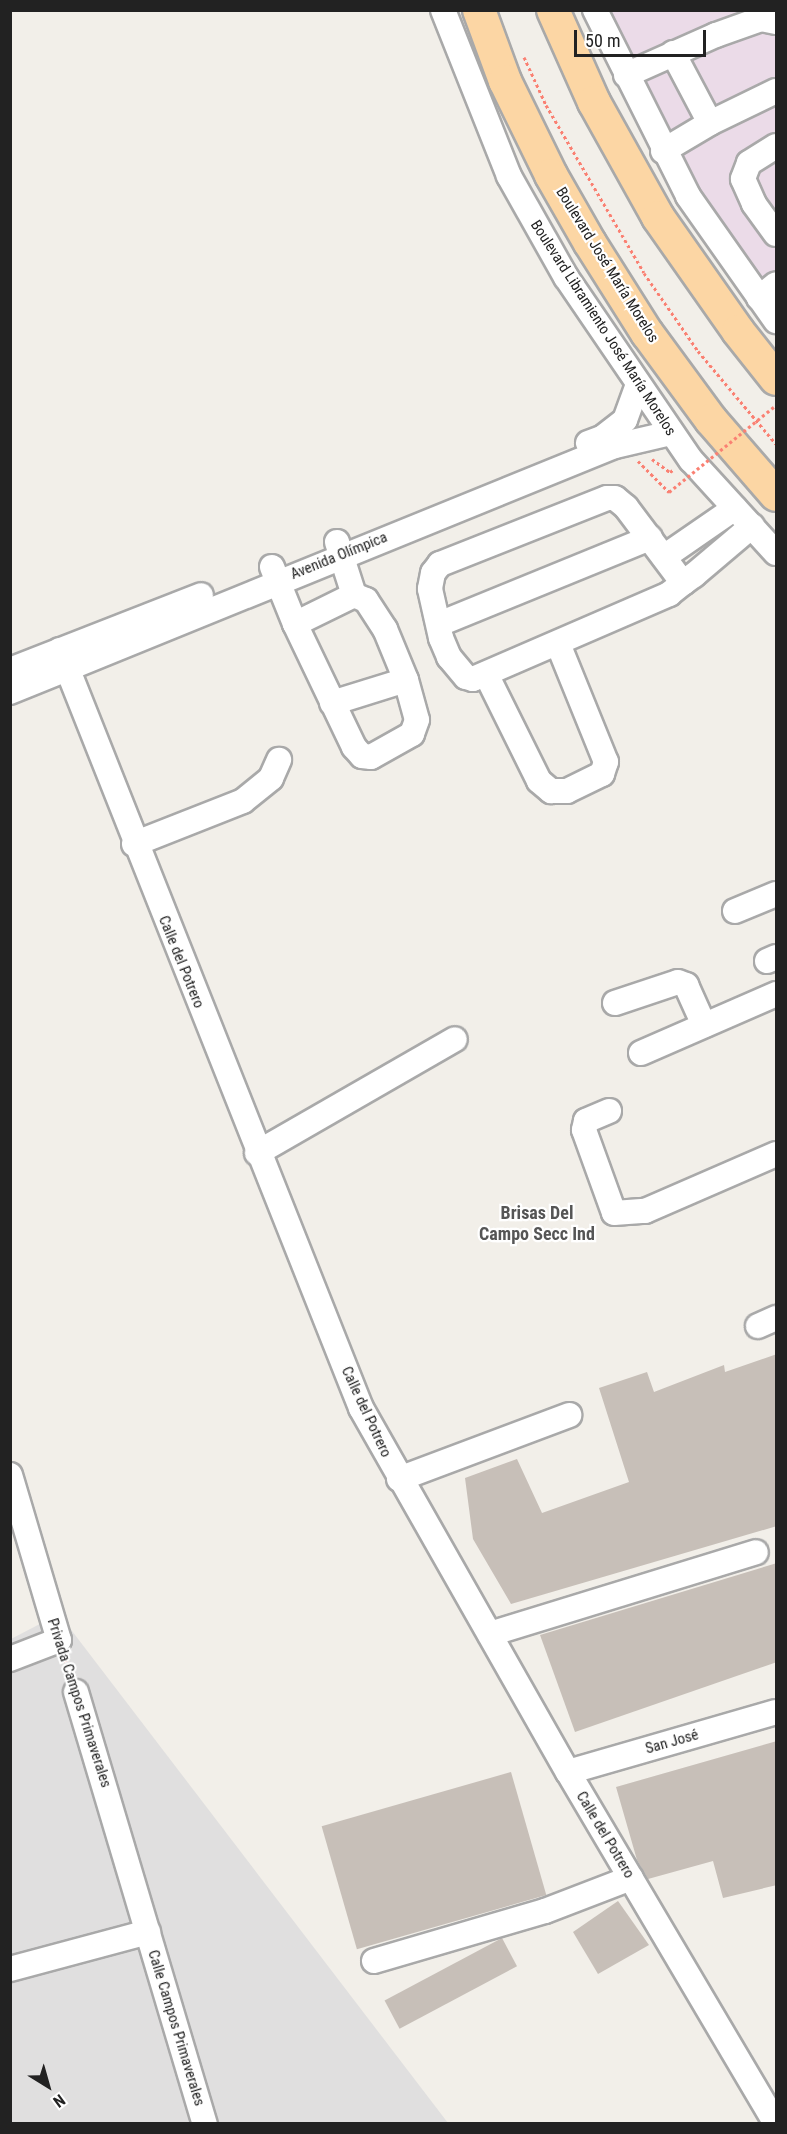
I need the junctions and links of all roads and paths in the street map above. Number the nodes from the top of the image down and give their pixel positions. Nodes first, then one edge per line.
1 (443, 10) edge
2 (479, 10) edge
3 (553, 10) edge
4 (595, 10) edge
5 (777, 22) edge
6 (521, 50) dead end
7 (673, 53) junction
8 (626, 75) junction
9 (777, 91) edge
10 (710, 123) junction
11 (777, 146) edge
12 (663, 151) junction
13 (777, 234) edge
14 (768, 291) edge
15 (777, 321) edge
16 (777, 379) edge
17 (638, 384) junction
18 (777, 405) edge
19 (671, 433) junction
20 (777, 444) edge
21 (691, 460) junction
22 (777, 495) edge
23 (735, 508) junction
24 (752, 526) junction
25 (657, 548) junction
26 (339, 549) junction
27 (777, 553) edge
28 (274, 575) junction
29 (683, 584) junction
30 (354, 595) junction
31 (295, 624) junction
32 (439, 624) junction
33 (558, 644) junction
34 (64, 659) junction
35 (10, 670) edge
36 (486, 674) junction
37 (406, 680) junction
38 (10, 692) edge
39 (332, 703) junction
40 (279, 760) dead end
41 (134, 844) junction
42 (777, 894) edge
43 (735, 911) dead end
44 (777, 994) edge
45 (615, 1003) dead end
46 (704, 1025) junction
47 (455, 1039) dead end
48 (641, 1053) dead end
49 (609, 1111) dead end
50 (257, 1153) junction
51 (777, 1154) edge
52 (569, 1415) dead end
53 (10, 1475) edge
54 (399, 1479) junction
55 (756, 1552) dead end
56 (490, 1634) junction
57 (58, 1640) junction
58 (10, 1659) edge
59 (76, 1692) joint
60 (777, 1712) edge
61 (568, 1772) junction
62 (631, 1878) junction
63 (148, 1932) junction
64 (374, 1961) dead end
65 (10, 1969) edge
66 (205, 2124) edge
67 (776, 2124) edge

1 - 17 street, Boulevard Libramiento José María Morelos
2 - 22 main road, Boulevard José María Morelos
3 - 16 main road
4 - 8 street
5 - 7 street
6 - 20 path
7 - 8 street
7 - 10 street
8 - 12 street
9 - 10 street
10 - 12 street
11 - 13 street
12 - 14 street
14 - 15 street
17 - 19 street, Boulevard Libramiento José María Morelos
17 - 26 street, Avenida Olímpica
18 - 21 path, bridge
19 - 21 street, Boulevard Libramiento José María Morelos
19 - 26 street, Avenida Olímpica
21 - 23 street, Boulevard Libramiento José María Morelos
23 - 24 street, Boulevard Libramiento José María Morelos
23 - 25 street
24 - 27 street, Boulevard Libramiento José María Morelos
24 - 29 street
25 - 29 street
25 - 32 street
25 - 32 street
26 - 28 street, Avenida Olímpica
26 - 30 street
28 - 31 street
28 - 34 street, Avenida Olímpica
29 - 33 street
30 - 31 street
30 - 37 street
31 - 39 street
32 - 36 street
33 - 36 street
33 - 36 street
34 - 35 street, Avenida Olímpica
34 - 38 street, Avenida Olímpica
34 - 41 street, Calle del Potrero
37 - 39 street
37 - 39 street
40 - 41 street
41 - 50 street, Calle del Potrero
42 - 43 street
44 - 46 street
45 - 46 street
46 - 48 street
47 - 50 street
49 - 51 street
50 - 54 street, Calle del Potrero
52 - 54 street
53 - 57 street, Privada Campos Primaverales
54 - 56 street, Calle del Potrero
55 - 56 street
56 - 61 street, Calle del Potrero
57 - 58 street
57 - 59 path, Privada Campos Primaverales
59 - 63 street, Privada Campos Primaverales
60 - 61 street, San José
61 - 62 street, Calle del Potrero
62 - 64 street
62 - 67 street, Calle del Potrero
63 - 65 street
63 - 66 street, Calle Campos Primaverales

